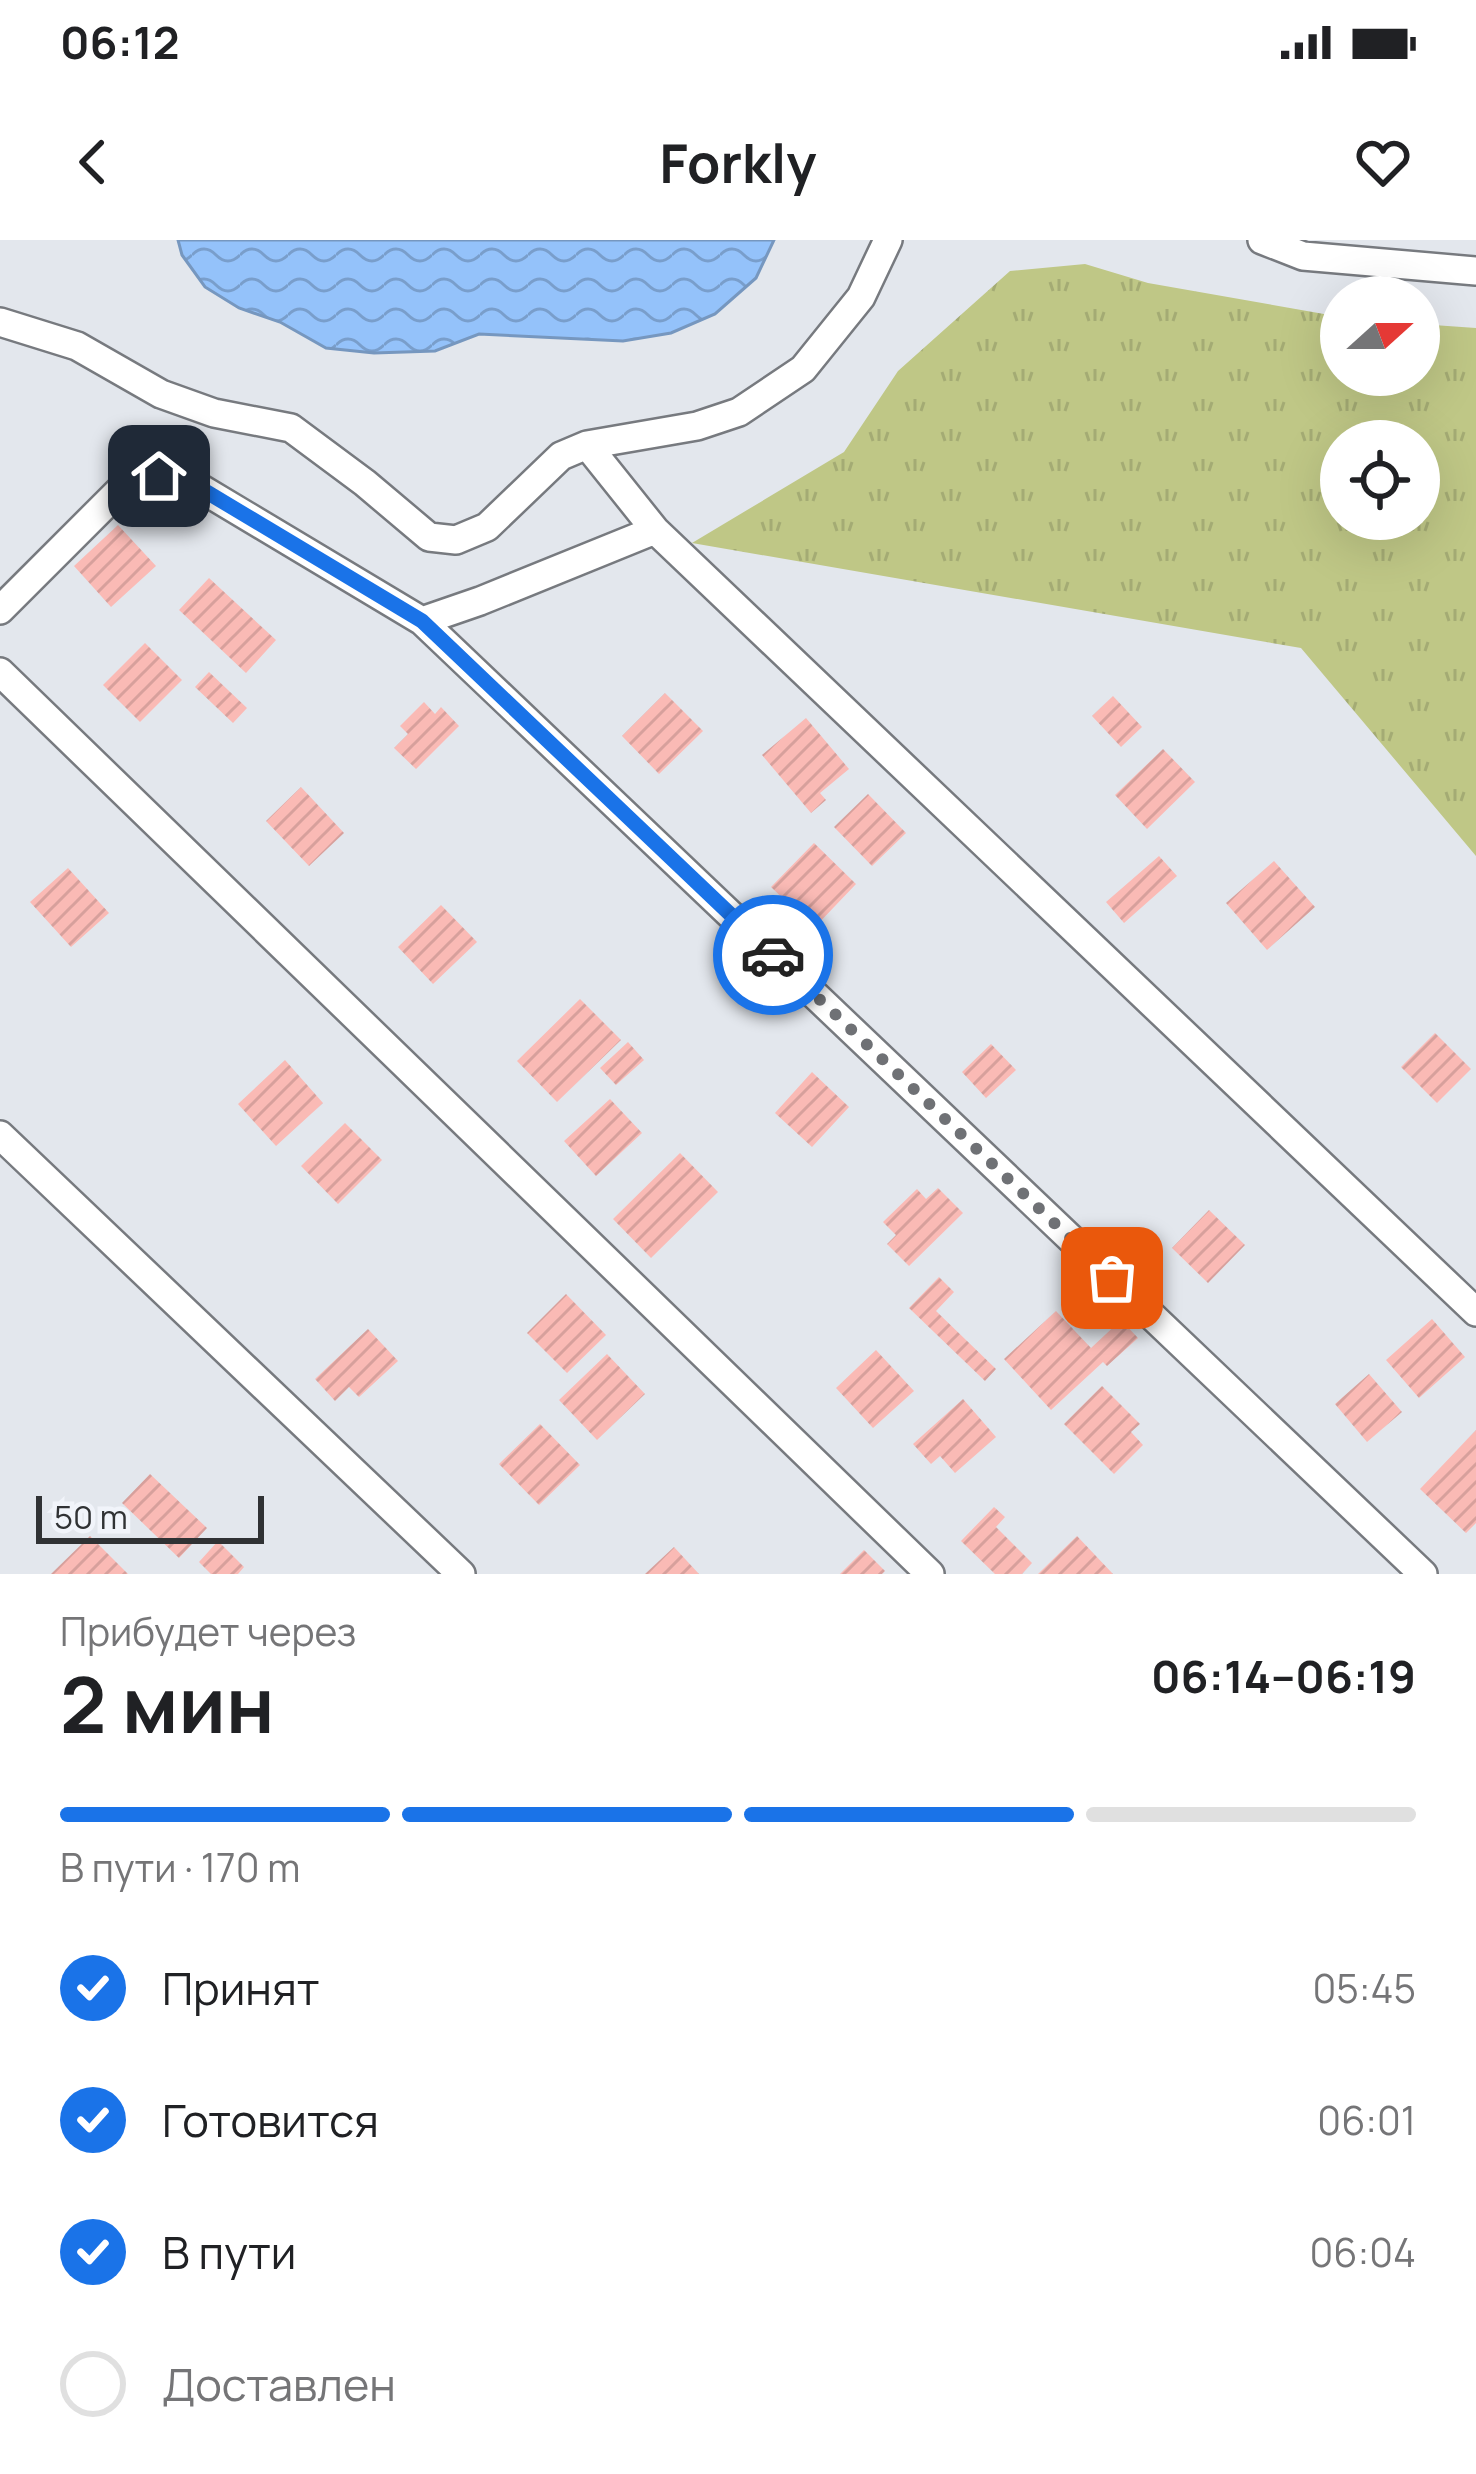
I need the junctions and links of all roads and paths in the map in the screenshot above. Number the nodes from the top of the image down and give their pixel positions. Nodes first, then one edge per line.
1 (888, 240) edge
2 (1262, 240) edge
3 (1476, 271) edge
4 (0, 322) edge
5 (586, 445) junction
6 (655, 530) junction
7 (0, 610) edge
8 (422, 621) junction
9 (0, 672) edge
10 (0, 1135) edge
11 (1476, 1312) edge
12 (460, 1574) edge
13 (930, 1574) edge
14 (1423, 1574) edge

1 - 5 street
2 - 3 street
4 - 5 street
5 - 6 street
6 - 8 street
6 - 11 street
7 - 8 street
8 - 14 street
9 - 13 street
10 - 12 street

